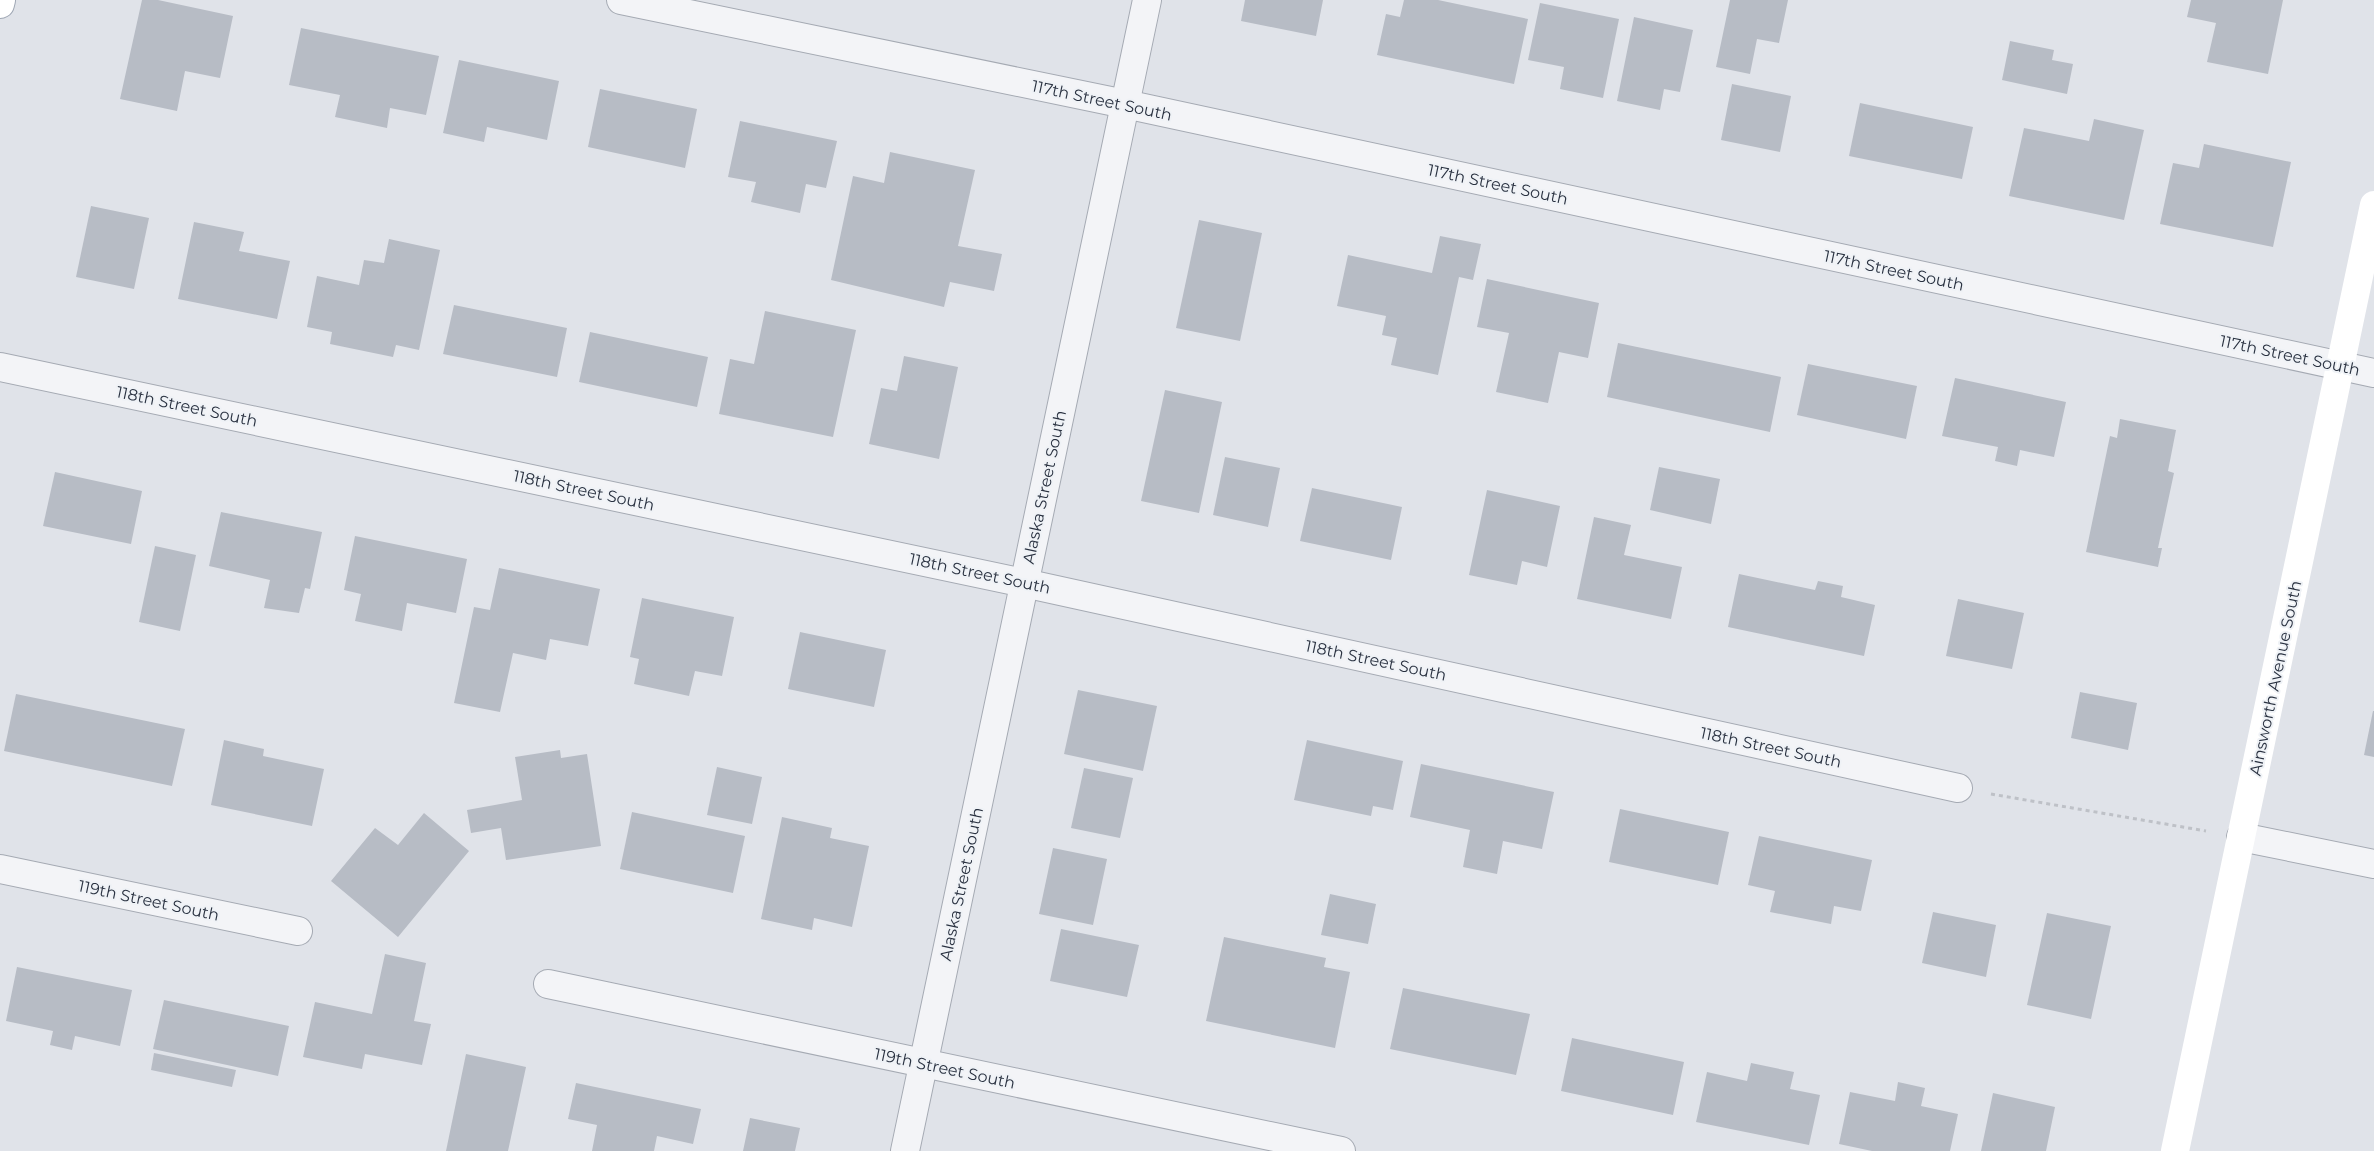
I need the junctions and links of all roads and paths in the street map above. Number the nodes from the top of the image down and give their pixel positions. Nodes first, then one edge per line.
1 (1, 0) edge
2 (621, 0) edge
3 (1147, 0) edge
4 (0, 4) edge
5 (1125, 104) junction
6 (2374, 205) edge
7 (2340, 366) junction
8 (0, 367) edge
9 (2374, 373) edge
10 (1024, 583) junction
11 (1958, 788) joint
12 (2242, 837) junction
13 (2374, 864) edge
14 (0, 869) edge
15 (298, 931) dead end
16 (548, 984) dead end
17 (924, 1063) junction
18 (906, 1151) edge
19 (1341, 1151) edge
20 (2175, 1151) edge

1 - 4 street
2 - 5 street, 117th Street South
3 - 5 street, Alaska Street South
5 - 7 street, 117th Street South
5 - 10 street, Alaska Street South
6 - 7 street, Ainsworth Avenue South
7 - 9 street, 117th Street South
7 - 12 street, Ainsworth Avenue South
8 - 10 street, 118th Street South
10 - 11 street, 118th Street South
10 - 17 street, Alaska Street South
11 - 12 path
12 - 13 street
12 - 20 street, Ainsworth Avenue South
14 - 15 street, 119th Street South
16 - 17 street, 119th Street South
17 - 18 street, Alaska Street South
17 - 19 street, 119th Street South

